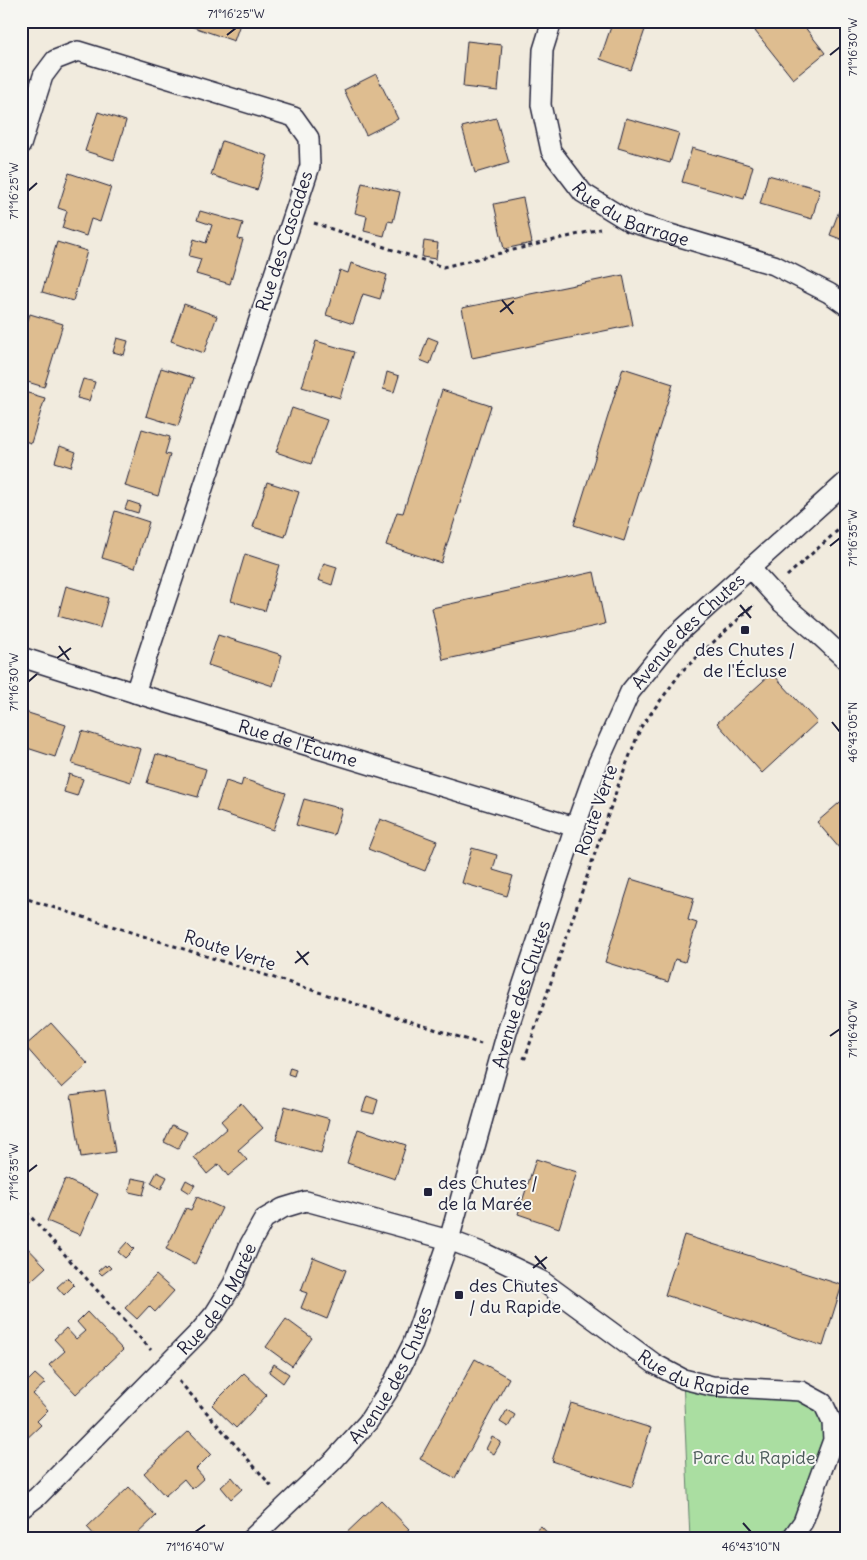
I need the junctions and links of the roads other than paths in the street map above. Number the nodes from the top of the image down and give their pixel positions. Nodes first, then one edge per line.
1 (552, 21) edge
2 (21, 146) edge
3 (846, 305) edge
4 (846, 482) edge
5 (750, 568) junction
6 (21, 657) edge
7 (846, 660) edge
8 (135, 694) junction
9 (575, 827) junction
10 (449, 1240) junction
11 (839, 1422) edge
12 (21, 1510) edge
13 (251, 1539) edge
14 (791, 1539) edge

1 - 3 street, Rue du Barrage
2 - 8 street, Rue des Cascades
4 - 5 street, Avenue des Chutes
5 - 7 street
5 - 9 street, Avenue des Chutes
6 - 8 street, Rue de l'Écume
8 - 9 street, Rue de l'Écume
9 - 10 street, Avenue des Chutes
10 - 11 street, Rue du Rapide
10 - 12 street, Rue de la Marée
10 - 13 street, Avenue des Chutes
11 - 14 street, Rue du Rapide

